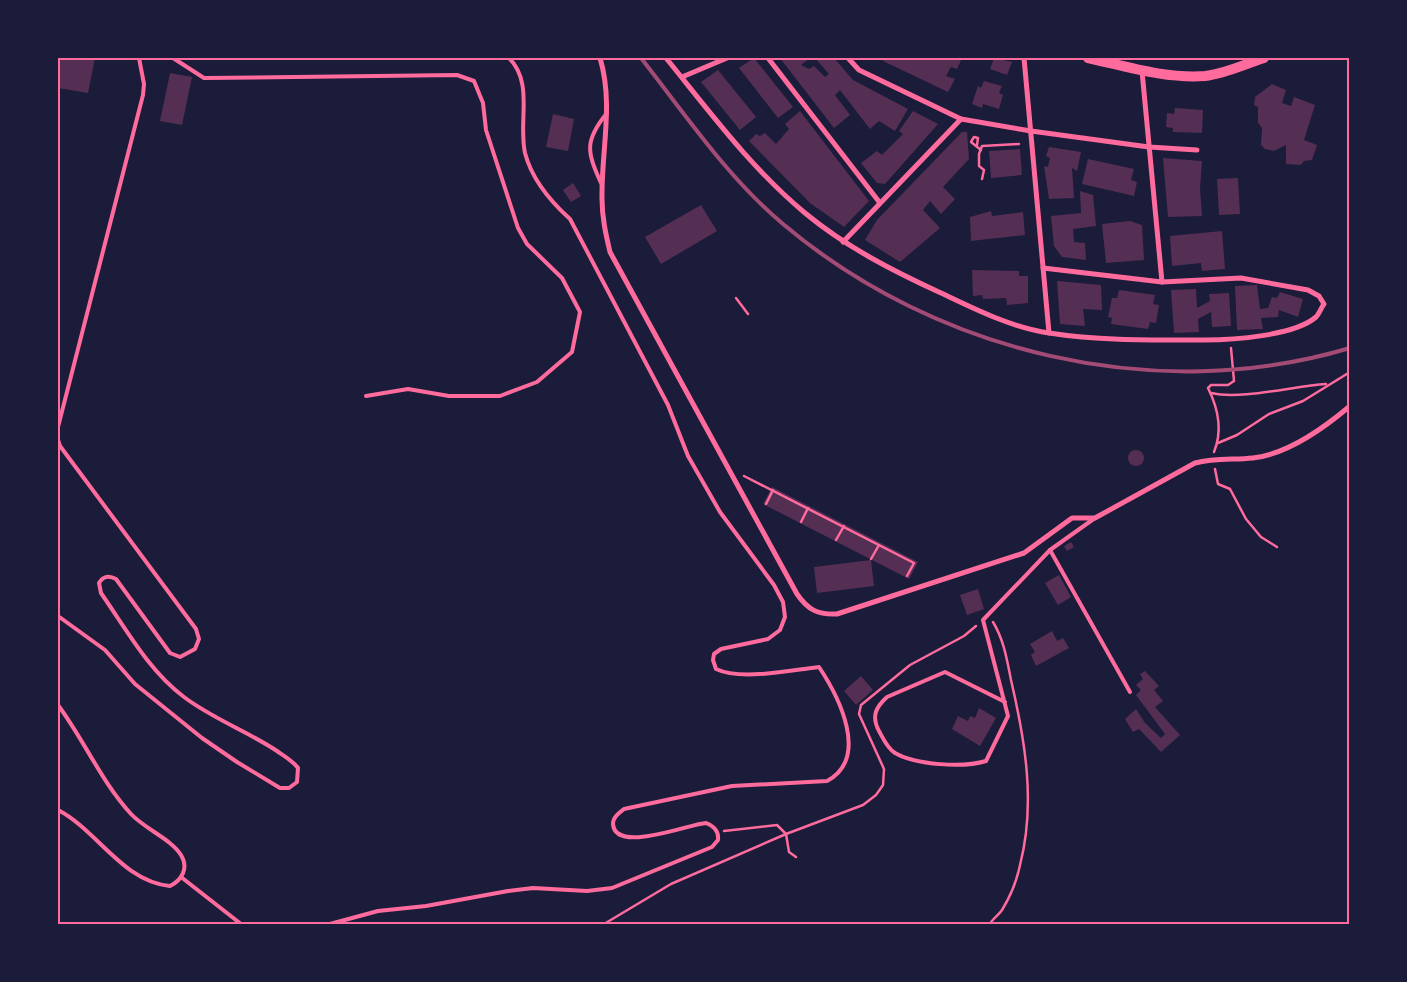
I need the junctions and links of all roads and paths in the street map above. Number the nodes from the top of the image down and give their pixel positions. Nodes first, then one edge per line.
1 (139, 58) edge
2 (173, 58) edge
3 (508, 58) edge
4 (600, 58) edge
5 (666, 58) edge
6 (727, 58) edge
7 (768, 58) edge
8 (848, 58) edge
9 (1024, 58) edge
10 (1088, 58) edge
11 (1264, 58) edge
12 (1142, 70) junction
13 (682, 76) junction
14 (606, 113) junction
15 (961, 119) junction
16 (1030, 131) junction
17 (1019, 144) dead end
18 (977, 145) dead end
19 (1149, 147) junction
20 (981, 150) junction
21 (1197, 150) dead end
22 (982, 179) dead end
23 (602, 186) junction
24 (880, 203) junction
25 (843, 242) junction
26 (1043, 268) junction
27 (1162, 282) junction
28 (736, 298) dead end
29 (748, 314) dead end
30 (1049, 333) junction
31 (1232, 358) dead end
32 (1350, 372) edge
33 (1327, 384) junction
34 (1211, 393) junction
35 (366, 396) dead end
36 (1350, 406) edge
37 (58, 427) edge
38 (58, 440) edge
39 (1218, 444) junction
40 (1212, 459) junction
41 (740, 474) dead end
42 (773, 490) junction
43 (766, 504) dead end
44 (808, 508) junction
45 (1095, 518) junction
46 (801, 522) dead end
47 (844, 526) junction
48 (836, 540) dead end
49 (879, 545) junction
50 (1277, 547) dead end
51 (1050, 550) junction
52 (871, 559) dead end
53 (907, 576) dead end
54 (989, 614) junction
55 (58, 616) edge
56 (1130, 692) dead end
57 (1005, 702) junction
58 (58, 705) edge
59 (58, 810) edge
60 (718, 832) junction
61 (796, 857) dead end
62 (182, 877) junction
63 (242, 924) edge
64 (330, 924) edge
65 (990, 924) edge

1 - 37 lane
2 - 35 lane
3 - 60 lane
4 - 14 street
5 - 13 street
6 - 13 street
7 - 24 street
8 - 15 street
9 - 16 street
10 - 12 main road
11 - 12 main road
12 - 19 street
13 - 25 street
14 - 23 street
14 - 23 lane
15 - 16 street
15 - 24 street
16 - 19 street
16 - 26 street
17 - 20 path
18 - 20 path
19 - 21 street
19 - 27 street
20 - 22 path
23 - 45 street
24 - 25 street
25 - 30 street
26 - 27 street
26 - 30 street
27 - 30 street
28 - 29 path
31 - 34 path
32 - 33 path
33 - 34 path
33 - 39 path
34 - 39 path
36 - 40 street
38 - 55 lane
39 - 40 path
40 - 45 street
40 - 50 path
41 - 42 path
42 - 43 path
42 - 44 path
44 - 46 path
44 - 47 path
45 - 51 lane
47 - 48 path
47 - 49 path
49 - 52 path
49 - 53 path
51 - 54 lane
51 - 56 lane
54 - 57 lane
54 - 65 path
57 - 57 lane
58 - 62 lane
59 - 62 lane
60 - 61 path
60 - 64 lane
62 - 63 lane

